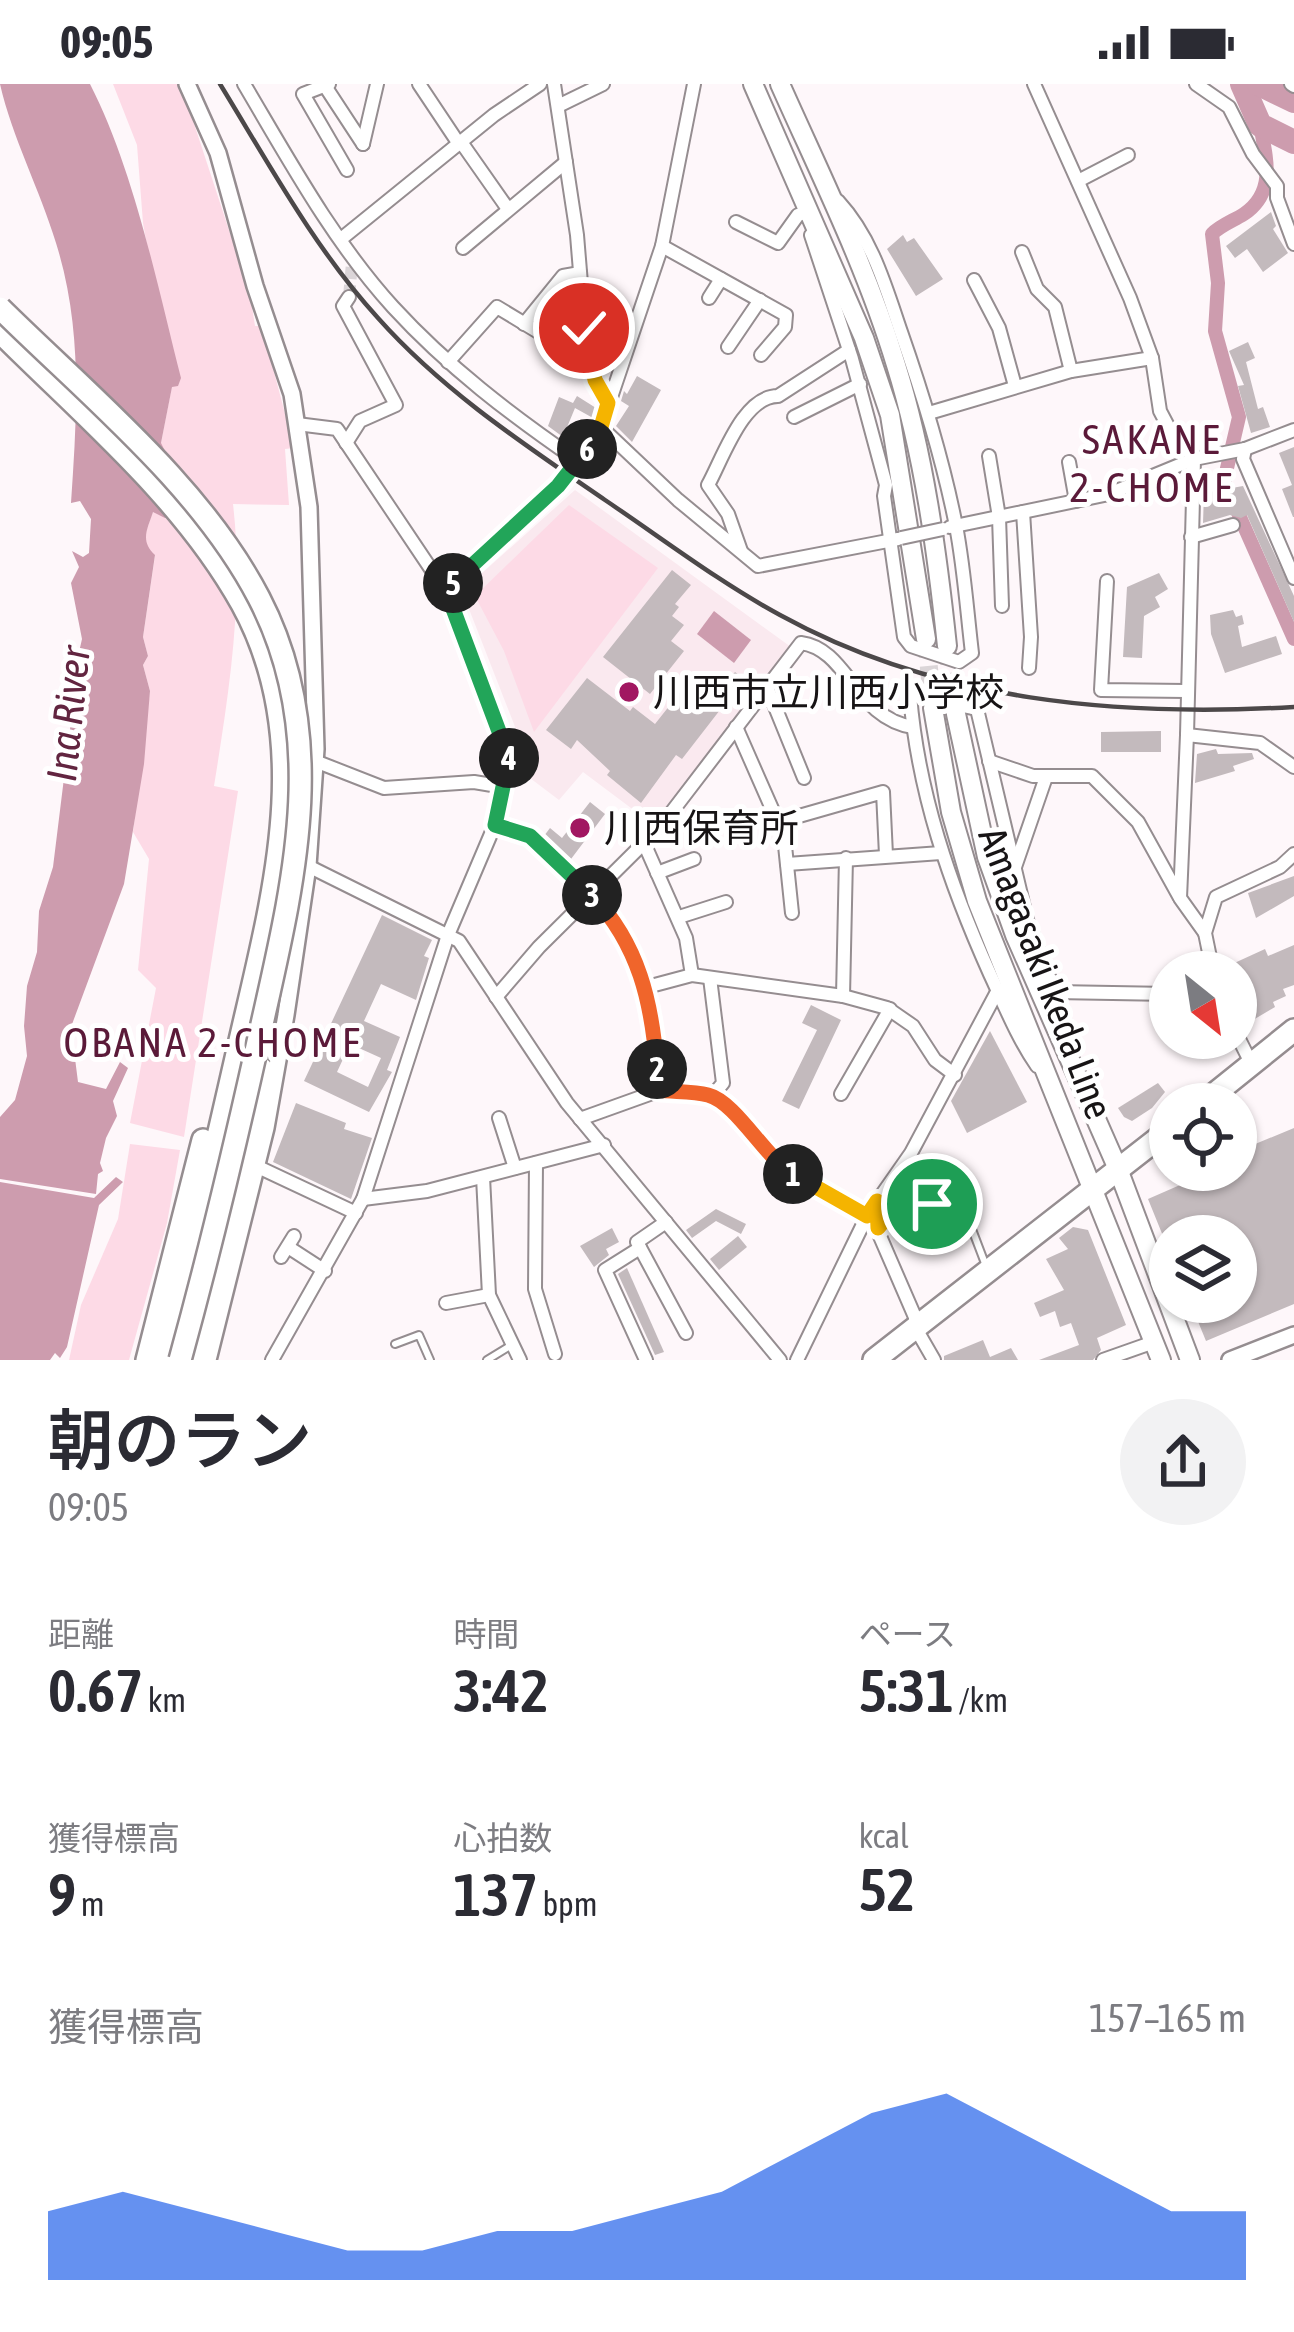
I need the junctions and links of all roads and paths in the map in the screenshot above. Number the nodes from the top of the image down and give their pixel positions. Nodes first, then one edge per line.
1 (188, 84) edge
2 (244, 84) edge
3 (377, 84) edge
4 (418, 84) edge
5 (540, 84) edge
6 (554, 84) edge
7 (603, 84) edge
8 (694, 84) edge
9 (753, 84) edge
10 (780, 84) edge
11 (1034, 84) edge
12 (1196, 84) edge
13 (327, 85) edge
14 (558, 106) junction
15 (460, 143) junction
16 (1128, 155) dead end
17 (566, 162) junction
18 (347, 170) dead end
19 (1078, 181) junction
20 (825, 186) junction
21 (805, 205) junction
22 (508, 209) junction
23 (736, 222) dead end
24 (341, 239) junction
25 (1294, 244) edge
26 (662, 246) junction
27 (463, 248) dead end
28 (1022, 252) dead end
29 (580, 273) junction
30 (721, 279) junction
31 (974, 280) dead end
32 (349, 297) tunnel mouth
33 (709, 298) dead end
34 (760, 300) junction
35 (0, 308) edge
36 (524, 324) junction
37 (0, 332) edge
38 (545, 336) dead end
39 (728, 347) dead end
40 (849, 350) junction
41 (760, 355) dead end
42 (1152, 358) junction
43 (448, 362) junction
44 (1071, 371) junction
45 (966, 382) dead end
46 (860, 384) junction
47 (1015, 386) junction
48 (971, 399) junction
49 (608, 403) junction
50 (928, 413) junction
51 (794, 417) dead end
52 (297, 424) junction
53 (601, 427) junction
54 (1294, 430) edge
55 (346, 442) junction
56 (1236, 451) junction
57 (989, 456) dead end
58 (1194, 459) junction
59 (578, 461) junction
60 (1070, 462) dead end
61 (1076, 501) junction
62 (1023, 512) junction
63 (999, 517) junction
64 (1233, 526) dead end
65 (950, 527) junction
66 (1191, 537) junction
67 (896, 539) junction
68 (741, 552) junction
69 (1294, 578) edge
70 (1107, 581) dead end
71 (446, 590) junction
72 (1002, 605) dead end
73 (926, 640) tunnel mouth
74 (947, 646) tunnel mouth
75 (1028, 668) dead end
76 (766, 687) junction
77 (1186, 692) junction
78 (933, 708) tunnel mouth
79 (956, 714) tunnel mouth
80 (736, 727) junction
81 (913, 727) junction
82 (1186, 735) junction
83 (315, 761) junction
84 (988, 761) junction
85 (1294, 767) edge
86 (1046, 777) junction
87 (804, 778) dead end
88 (504, 787) junction
89 (778, 822) junction
90 (495, 825) junction
91 (644, 843) junction
92 (279, 852) junction
93 (941, 853) junction
94 (1294, 854) edge
95 (886, 855) junction
96 (846, 858) junction
97 (694, 859) dead end
98 (787, 864) junction
99 (308, 866) junction
100 (1014, 871) junction
101 (657, 873) junction
102 (590, 893) junction
103 (1180, 898) junction
104 (726, 902) dead end
105 (792, 913) dead end
106 (679, 917) junction
107 (1205, 933) junction
108 (282, 934) junction
109 (448, 935) junction
110 (1209, 951) edge
111 (692, 975) junction
112 (710, 978) junction
113 (647, 987) junction
114 (998, 990) junction
115 (1055, 992) junction
116 (1149, 994) edge
117 (843, 996) junction
118 (496, 997) junction
119 (890, 1009) junction
120 (1294, 1030) edge
121 (1249, 1059) edge
122 (1252, 1066) junction
123 (1076, 1073) junction
124 (955, 1075) junction
125 (1048, 1082) junction
126 (1230, 1083) edge
127 (658, 1090) junction
128 (841, 1094) dead end
129 (713, 1095) junction
130 (499, 1118) dead end
131 (580, 1119) junction
132 (604, 1145) junction
133 (1149, 1145) edge
134 (946, 1161) dead end
135 (536, 1163) junction
136 (256, 1166) junction
137 (515, 1168) junction
138 (1118, 1169) junction
139 (483, 1177) junction
140 (1093, 1186) junction
141 (959, 1193) junction
142 (877, 1201) junction
143 (360, 1206) junction
144 (867, 1216) junction
145 (666, 1222) junction
146 (878, 1228) junction
147 (288, 1247) dead end
148 (640, 1248) junction
149 (987, 1270) junction
150 (325, 1271) junction
151 (489, 1295) junction
152 (446, 1303) dead end
153 (915, 1327) junction
154 (686, 1333) dead end
155 (1294, 1335) edge
156 (395, 1344) dead end
157 (513, 1344) junction
158 (1158, 1351) edge
159 (556, 1354) dead end
160 (147, 1360) edge
161 (164, 1360) edge
162 (179, 1360) edge
163 (193, 1360) edge
164 (208, 1360) edge
165 (272, 1360) edge
166 (430, 1360) edge
167 (487, 1360) edge
168 (520, 1360) edge
169 (646, 1360) edge
170 (780, 1360) edge
171 (797, 1360) edge
172 (874, 1360) edge
173 (934, 1360) edge
174 (1103, 1360) edge
175 (1190, 1360) edge
176 (1230, 1360) edge

1 - 52 street
2 - 24 street
3 - 13 street
4 - 15 street
5 - 15 street
6 - 14 street
7 - 14 street
8 - 26 street
9 - 21 main road
10 - 20 main road
11 - 19 street
12 - 25 street
13 - 18 street
14 - 17 street
15 - 22 street
15 - 24 street
16 - 19 street
17 - 22 street
17 - 29 street
19 - 42 street
20 - 50 street
20 - 74 main road
21 - 23 street
21 - 40 street
21 - 73 main road
22 - 27 street
24 - 43 street
26 - 30 street
26 - 49 street
28 - 44 street
29 - 36 street
29 - 49 street
30 - 33 street
30 - 34 street
31 - 47 street
32 - 55 street
34 - 39 street
34 - 41 street
35 - 108 highway, bridge
36 - 38 street
36 - 43 street
37 - 92 highway
40 - 46 street
40 - 68 street
42 - 44 street
42 - 58 street
43 - 59 street
44 - 47 street
45 - 48 street
46 - 51 street
46 - 67 street
47 - 48 street
48 - 50 street
49 - 53 street
50 - 65 street
52 - 55 street
52 - 83 street
53 - 59 street
53 - 68 street
54 - 56 street
55 - 71 street
56 - 58 street
56 - 69 street
57 - 63 street
58 - 61 street
58 - 66 street
59 - 71 street
60 - 61 street
61 - 62 street
62 - 63 street
62 - 75 street
63 - 65 street
63 - 72 street
64 - 66 street
65 - 67 street, bridge
65 - 67 street
66 - 77 street
67 - 68 street
70 - 77 street
71 - 88 street
76 - 80 street
76 - 81 street
76 - 87 street
77 - 82 street
78 - 125 main road, Amagasaki Ikeda Line
79 - 123 main road, Amagasaki Ikeda Line
80 - 89 street
80 - 91 street
81 - 84 street
81 - 93 street
82 - 85 street
82 - 103 street
83 - 88 street
83 - 99 street
84 - 86 street
84 - 100 street
86 - 100 street
86 - 103 street
88 - 90 street
89 - 95 street
89 - 98 street
90 - 102 street
90 - 109 street
91 - 101 street
91 - 102 street
92 - 160 highway
92 - 161 highway
93 - 95 street
93 - 114 street
94 - 107 street
95 - 96 street
96 - 98 street
96 - 117 street
97 - 101 street
98 - 105 street
99 - 109 street
99 - 136 street
100 - 115 street
101 - 106 street
102 - 113 street
102 - 118 street
103 - 107 street
104 - 106 street
106 - 111 street
107 - 110 street
108 - 162 highway, bridge
108 - 163 highway, bridge
109 - 118 street
109 - 143 street
111 - 112 street
111 - 113 street
112 - 117 street
112 - 129 street
113 - 127 street
114 - 124 street
114 - 125 street
115 - 116 street
115 - 123 street
117 - 119 street
118 - 131 street
119 - 124 street
119 - 128 street
120 - 122 highway
121 - 122 street
122 - 126 highway
123 - 138 main road, Amagasaki Ikeda Line
124 - 142 street
125 - 140 main road, Amagasaki Ikeda Line
127 - 129 street
127 - 131 street
129 - 144 street
130 - 137 street
131 - 132 street
132 - 135 street
132 - 145 street
133 - 138 highway
134 - 141 lane
135 - 137 street
135 - 159 street
136 - 143 street
136 - 164 street
137 - 139 street
138 - 140 highway
138 - 175 main road, Amagasaki Ikeda Line
139 - 143 street
139 - 151 street
140 - 149 highway
140 - 158 main road, Amagasaki Ikeda Line
141 - 146 lane
141 - 149 lane
142 - 144 street
142 - 146 street
143 - 150 street
144 - 171 street
145 - 148 street
145 - 170 street
146 - 153 street
147 - 150 street
148 - 154 street
148 - 169 street
149 - 153 highway
150 - 165 street
151 - 152 street
151 - 157 street
153 - 172 highway
153 - 173 street
155 - 176 street
156 - 166 lane
157 - 167 lane
157 - 168 street
158 - 174 street
162 - 163 street

